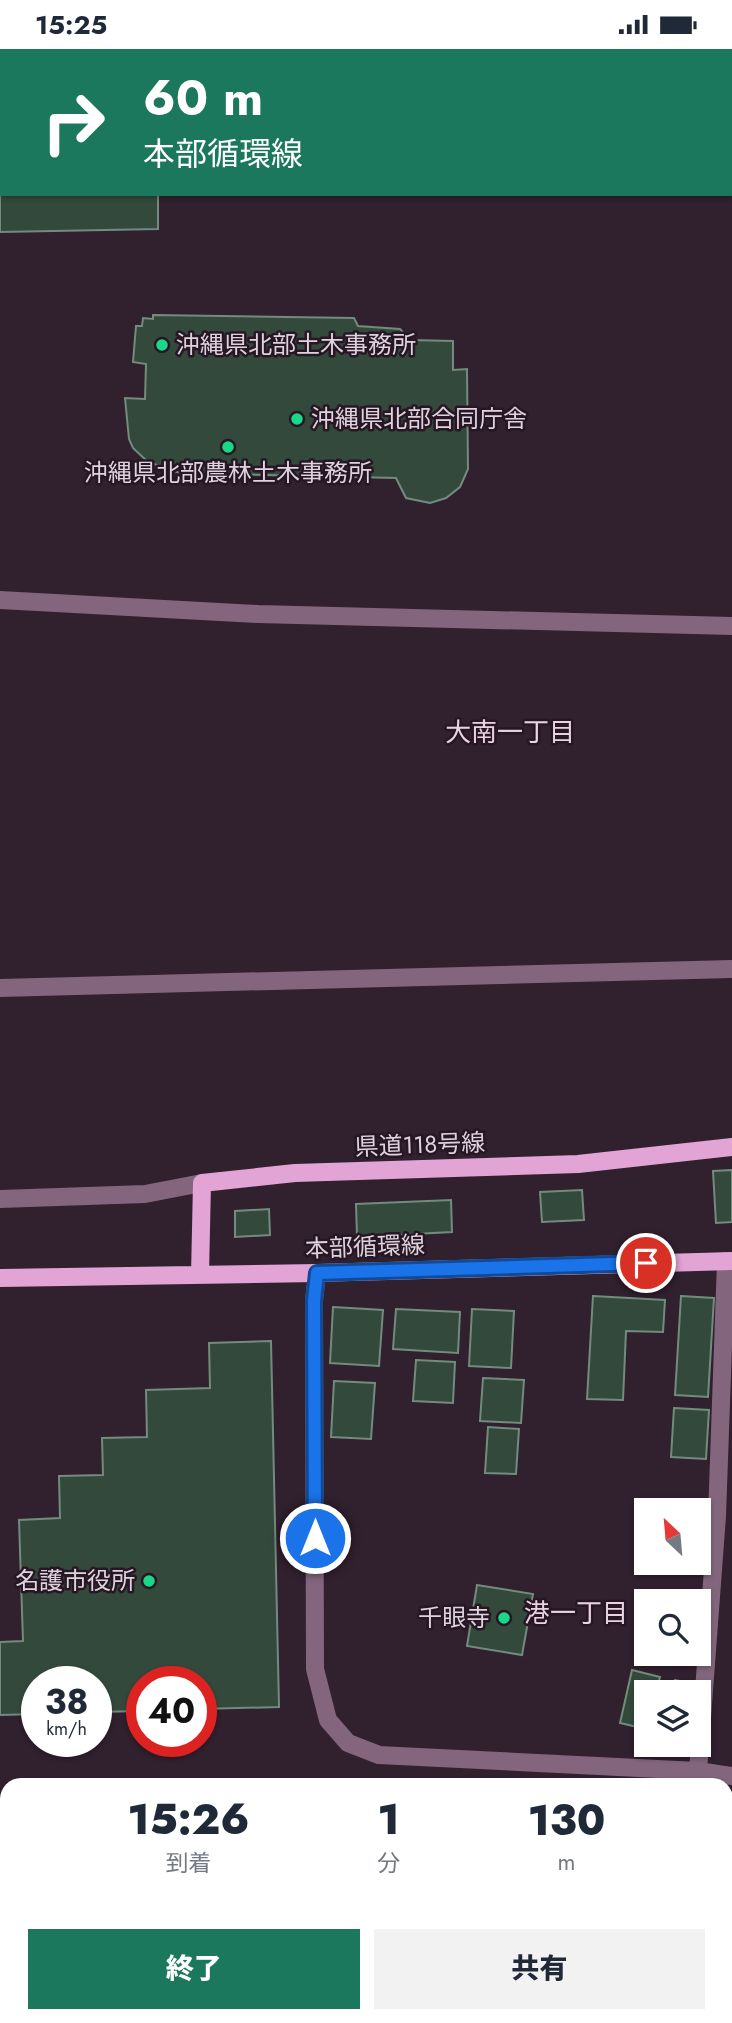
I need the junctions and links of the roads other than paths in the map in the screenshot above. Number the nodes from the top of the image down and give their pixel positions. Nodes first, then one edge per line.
1 (0, 600) edge
2 (732, 626) edge
3 (732, 969) edge
4 (0, 988) edge
5 (732, 1147) edge
6 (202, 1183) junction
7 (0, 1199) edge
8 (729, 1261) edge
9 (317, 1273) junction
10 (200, 1275) junction
11 (0, 1278) edge
12 (724, 1517) edge
13 (698, 1771) junction
14 (732, 1776) edge

1 - 2 street
3 - 4 street
5 - 6 main road, 県道118号線
6 - 7 street
6 - 10 main road
8 - 9 main road, 本部循環線
8 - 12 street
9 - 10 main road, 本部循環線
9 - 13 street
10 - 11 main road, 本部循環線
12 - 13 street
13 - 14 street

